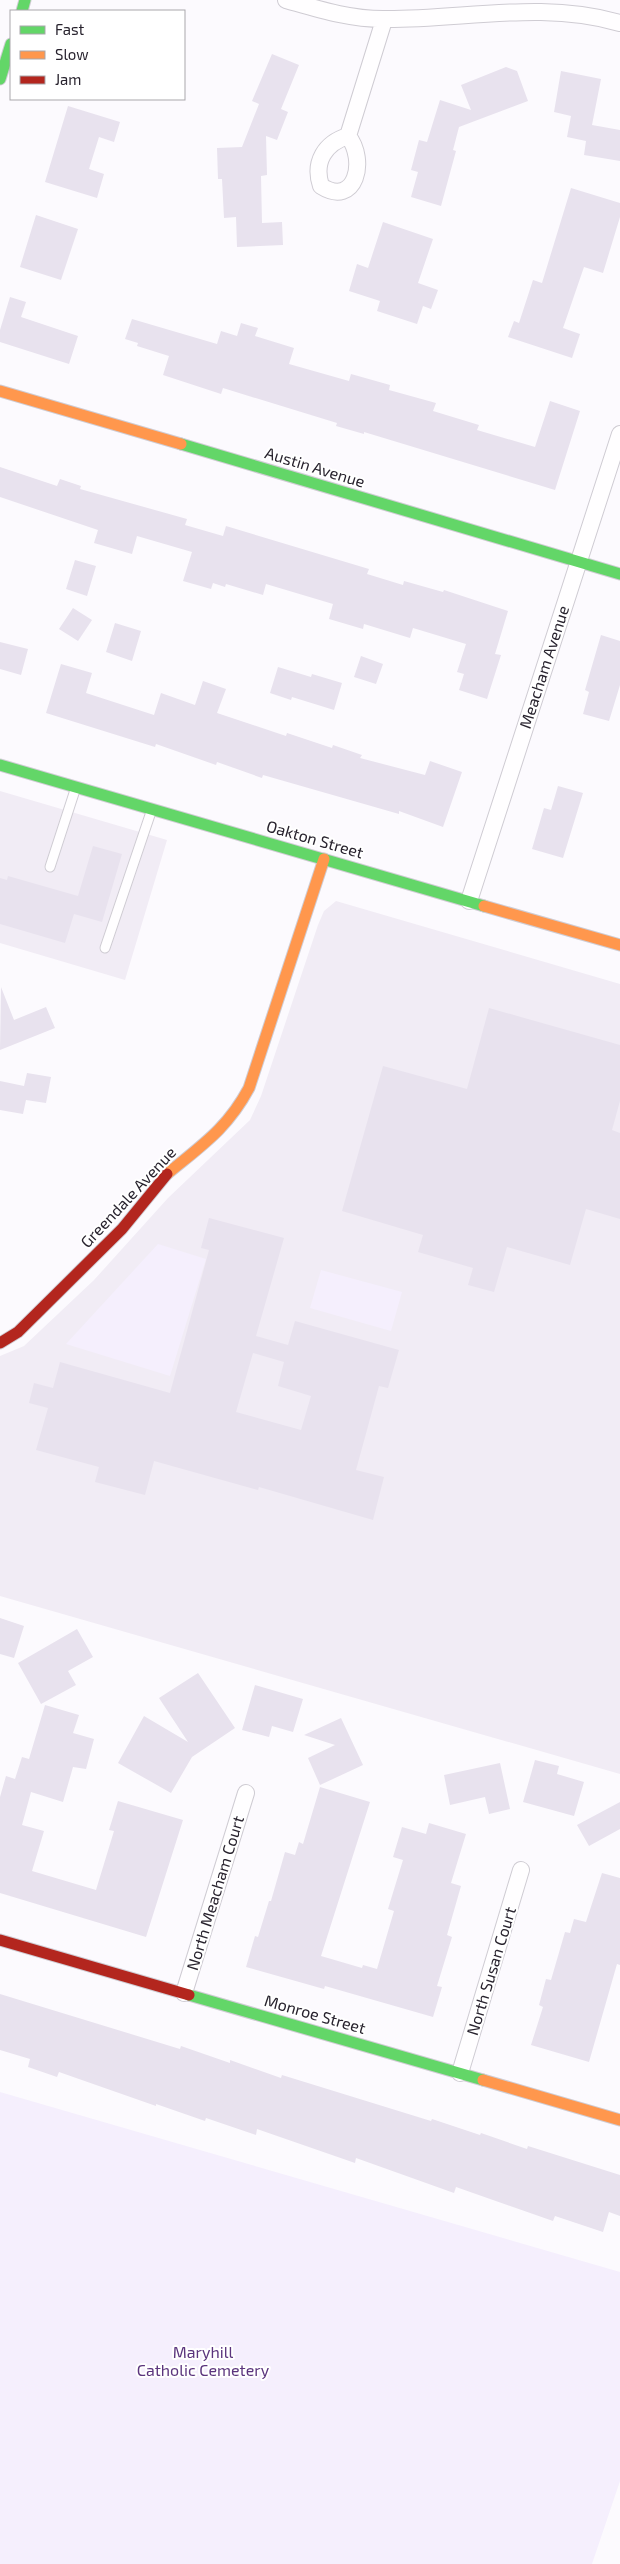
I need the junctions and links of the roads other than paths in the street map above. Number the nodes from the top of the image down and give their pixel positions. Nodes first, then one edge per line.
1 (286, 0) edge
2 (384, 20) junction
3 (620, 23) edge
4 (10, 47) edge
5 (0, 79) edge
6 (348, 136) dead end
7 (0, 391) edge
8 (620, 434) edge
9 (577, 562) junction
10 (620, 574) edge
11 (0, 765) edge
12 (76, 787) junction
13 (152, 809) junction
14 (324, 859) junction
15 (50, 867) dead end
16 (470, 901) junction
17 (620, 945) edge
18 (105, 948) dead end
19 (0, 1343) edge
20 (246, 1793) dead end
21 (521, 1870) dead end
22 (0, 1940) edge
23 (184, 1993) junction
24 (460, 2073) junction
25 (620, 2120) edge

1 - 2 street
2 - 3 street
2 - 6 street
4 - 5 street
7 - 9 street, Austin Avenue
8 - 9 street, Meacham Avenue
9 - 10 street, Austin Avenue
9 - 16 street, Meacham Avenue
11 - 12 street, Oakton Street
12 - 13 street, Oakton Street
12 - 15 lane
13 - 14 street, Oakton Street
13 - 18 lane
14 - 16 street, Oakton Street
14 - 19 street, Greendale Avenue
16 - 17 street, Oakton Street
20 - 23 street, North Meacham Court
21 - 24 street, North Susan Court
22 - 23 street, Monroe Street
23 - 24 street, Monroe Street
24 - 25 street, Monroe Street

